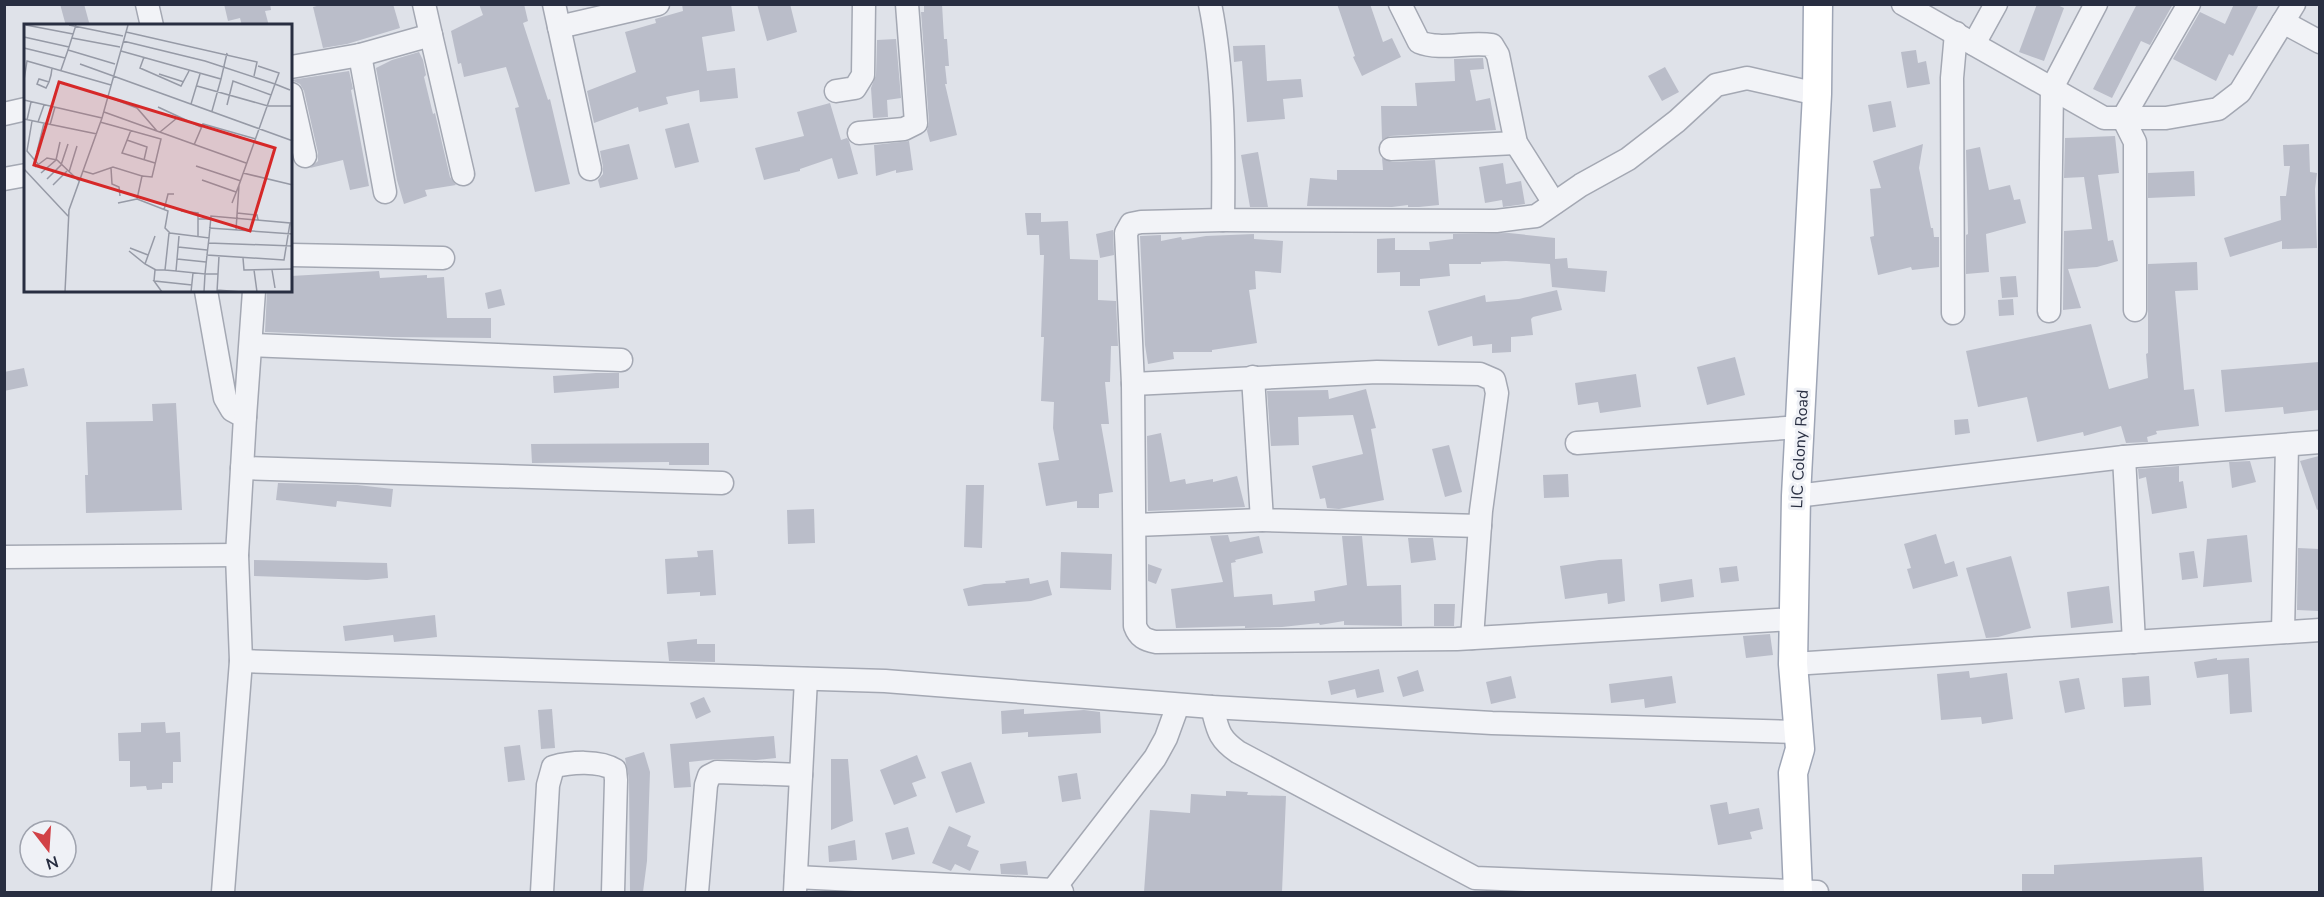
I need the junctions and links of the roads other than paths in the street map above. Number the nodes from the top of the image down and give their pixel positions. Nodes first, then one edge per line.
1 (147, 4) edge
2 (424, 4) edge
3 (554, 4) edge
4 (658, 4) edge
5 (864, 4) edge
6 (907, 4) edge
7 (1210, 4) edge
8 (1400, 4) edge
9 (1818, 4) edge
10 (1903, 4) edge
11 (1996, 4) edge
12 (2096, 4) edge
13 (2189, 4) edge
14 (2289, 13) edge
15 (152, 24) edge
16 (559, 27) junction
17 (431, 35) junction
18 (1965, 39) junction
19 (2319, 42) edge
20 (360, 55) junction
21 (292, 67) edge
22 (2052, 88) junction
23 (836, 91) dead end
24 (1817, 94) junction
25 (292, 98) edge
26 (24, 110) edge
27 (4, 114) edge
28 (2123, 118) junction
29 (859, 134) dead end
30 (1516, 143) junction
31 (1391, 149) dead end
32 (305, 156) dead end
33 (590, 170) dead end
34 (463, 174) dead end
35 (24, 175) edge
36 (4, 179) edge
37 (385, 192) dead end
38 (1554, 203) junction
39 (1223, 220) junction
40 (292, 255) edge
41 (443, 258) dead end
42 (206, 292) edge
43 (254, 292) edge
44 (2135, 310) dead end
45 (2049, 311) dead end
46 (1953, 313) dead end
47 (251, 345) junction
48 (621, 360) dead end
49 (1253, 377) junction
50 (1133, 384) junction
51 (245, 417) junction
52 (1800, 427) junction
53 (1577, 442) dead end
54 (2319, 442) edge
55 (2287, 445) junction
56 (2124, 457) junction
57 (242, 468) junction
58 (722, 483) dead end
59 (1796, 496) junction
60 (1262, 520) junction
61 (1135, 525) junction
62 (1480, 526) junction
63 (237, 555) junction
64 (4, 557) edge
65 (1794, 619) junction
66 (2319, 630) edge
67 (2283, 632) junction
68 (1472, 638) junction
69 (2134, 642) junction
70 (241, 661) junction
71 (1793, 664) junction
72 (806, 679) junction
73 (1178, 705) junction
74 (1212, 707) junction
75 (1800, 740) junction
76 (801, 775) junction
77 (796, 885) edge
78 (1058, 891) edge
79 (223, 892) edge
80 (542, 892) edge
81 (613, 892) edge
82 (697, 892) edge
83 (1808, 892) edge

1 - 15 street
2 - 17 street
3 - 16 street
4 - 16 street
5 - 23 street
6 - 29 street
7 - 39 street
8 - 30 street
9 - 24 main road, LIC Colony Road
10 - 18 street
11 - 18 street
12 - 22 street
13 - 28 street
14 - 19 street
14 - 28 street
16 - 33 street
17 - 20 street
17 - 34 street
18 - 22 street
18 - 46 street
20 - 21 street
20 - 37 street
22 - 28 street
22 - 45 street
24 - 38 street
24 - 52 main road, LIC Colony Road
25 - 32 street
26 - 27 street
28 - 44 street
30 - 31 street
30 - 38 street
35 - 36 street
38 - 39 street
39 - 50 street
40 - 41 street
42 - 51 street
43 - 47 street
47 - 48 street
47 - 51 street
49 - 50 street
49 - 60 street
49 - 62 street
50 - 61 street
51 - 57 street
52 - 53 street
52 - 59 main road, LIC Colony Road
54 - 55 street
55 - 56 street
55 - 67 street
56 - 59 street
56 - 69 street
57 - 58 street
57 - 63 street
59 - 65 main road, LIC Colony Road
60 - 61 street
60 - 62 street
61 - 68 street
62 - 68 street
63 - 64 street
63 - 70 street
65 - 68 street
65 - 71 main road, LIC Colony Road
66 - 67 street
67 - 69 street
69 - 71 street
70 - 72 street
70 - 79 street
71 - 75 main road, LIC Colony Road
72 - 73 street
72 - 76 street
73 - 74 street
73 - 78 street
74 - 75 street
74 - 83 street
75 - 83 main road, LIC Colony Road
76 - 77 street
76 - 82 street
77 - 78 street
80 - 81 street

